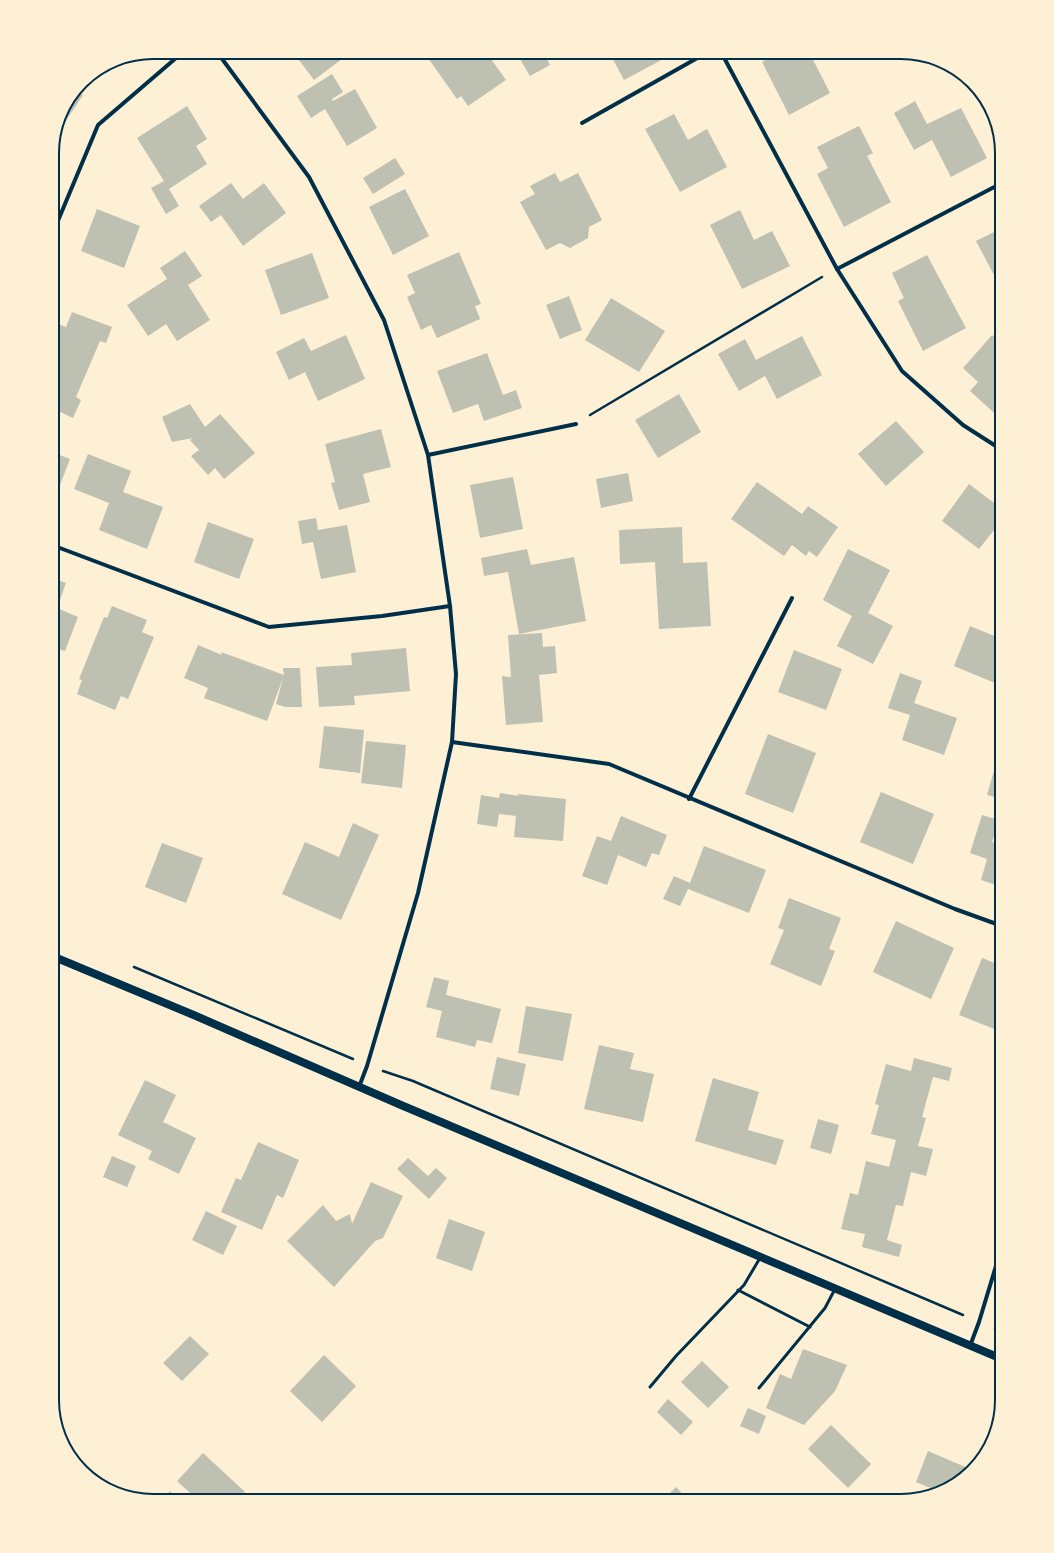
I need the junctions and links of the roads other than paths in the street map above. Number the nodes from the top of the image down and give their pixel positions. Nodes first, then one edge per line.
1 (175, 59) edge
2 (222, 59) edge
3 (696, 59) edge
4 (725, 59) edge
5 (582, 123) dead end
6 (995, 187) edge
7 (59, 218) edge
8 (837, 268) junction
9 (576, 424) road end
10 (995, 446) edge
11 (428, 455) junction
12 (59, 548) edge
13 (792, 598) dead end
14 (450, 606) junction
15 (452, 742) junction
16 (689, 799) junction
17 (995, 923) edge
18 (59, 959) edge
19 (359, 1087) junction
20 (762, 1257) junction
21 (995, 1269) edge
22 (835, 1289) junction
23 (738, 1290) junction
24 (810, 1327) junction
25 (970, 1346) junction
26 (995, 1356) edge
27 (650, 1387) dead end
28 (759, 1388) dead end

1 - 7 street
2 - 11 street
3 - 5 street
4 - 8 street
6 - 8 street
8 - 10 street
9 - 11 street
11 - 14 street
12 - 14 street
13 - 16 street
14 - 15 street
15 - 16 street
15 - 19 street
16 - 17 street
18 - 19 main road
19 - 20 main road
20 - 22 main road
20 - 23 lane
21 - 25 street
22 - 24 lane
22 - 25 main road
23 - 24 lane
23 - 27 lane
24 - 28 lane
25 - 26 main road

